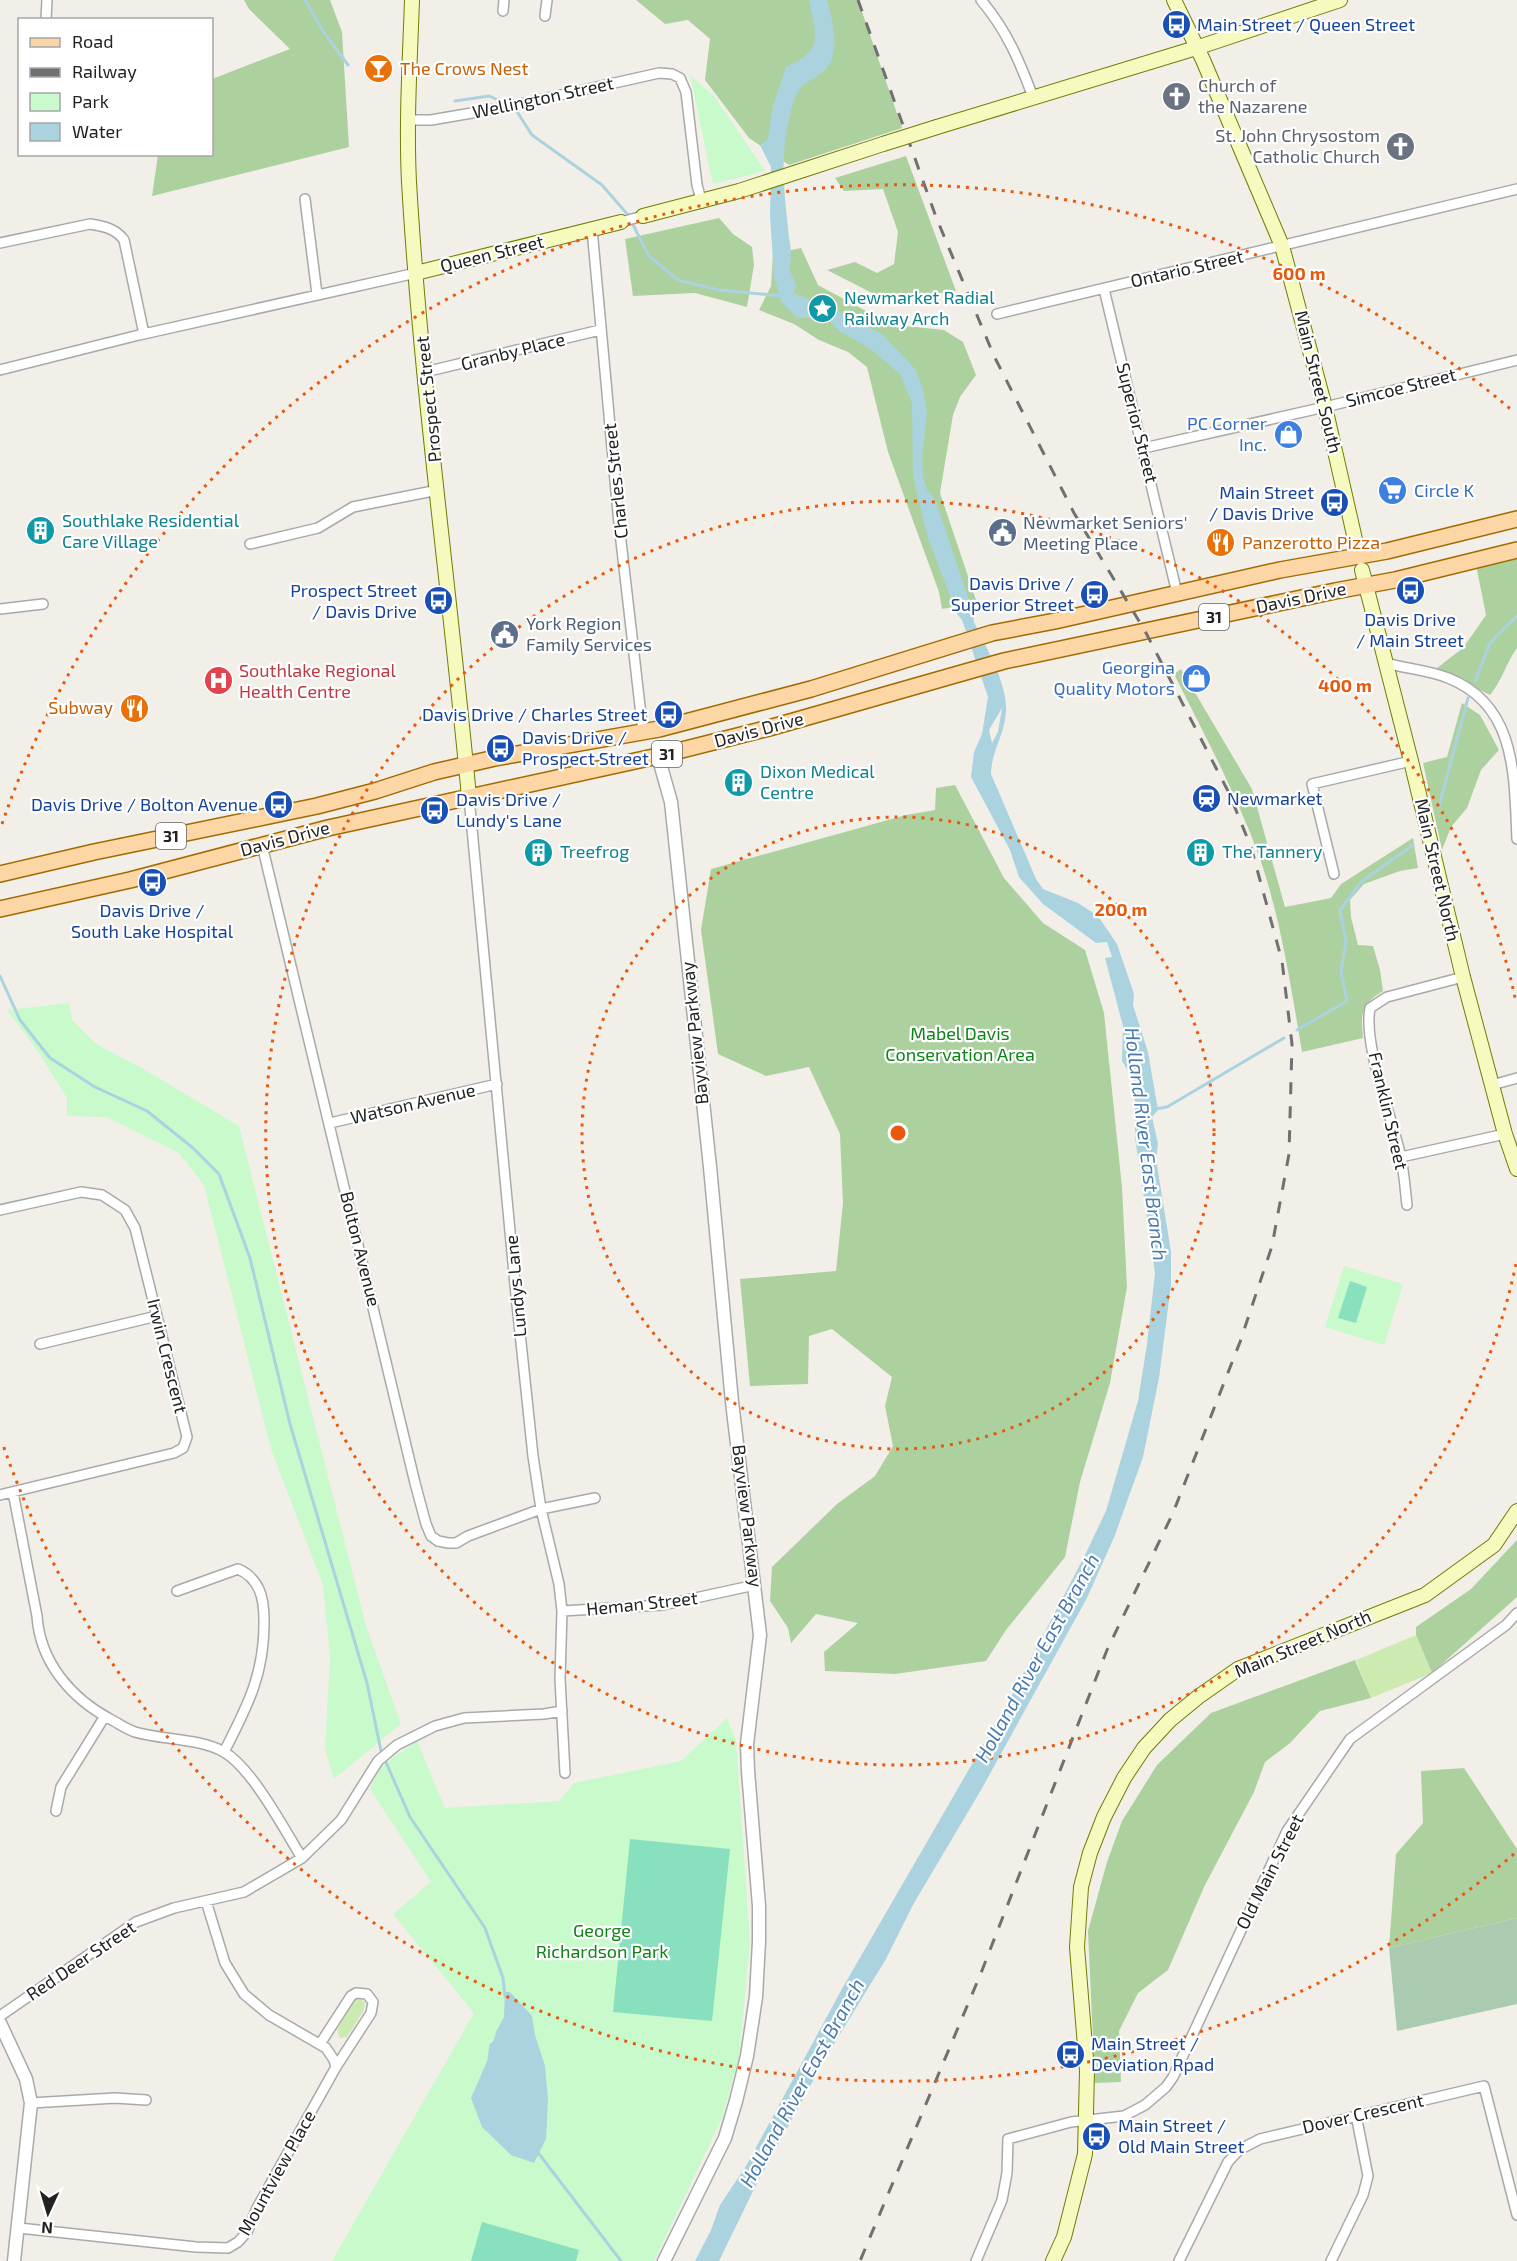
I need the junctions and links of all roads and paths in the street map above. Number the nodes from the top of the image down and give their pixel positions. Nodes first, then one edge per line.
1 (47, 0) edge
2 (412, 0) edge
3 (504, 0) edge
4 (547, 0) edge
5 (981, 0) edge
6 (1174, 0) edge
7 (1340, 0) edge
8 (503, 11) dead end
9 (545, 16) dead end
10 (46, 18) edge
11 (1196, 48) junction
12 (1033, 97) junction
13 (409, 120) junction
14 (1517, 189) edge
15 (305, 199) dead end
16 (702, 202) junction
17 (644, 216) joint
18 (621, 222) joint
19 (592, 229) junction
20 (0, 243) edge
21 (1282, 246) junction
22 (416, 273) junction
23 (1104, 289) junction
24 (317, 294) junction
25 (997, 314) dead end
26 (600, 330) junction
27 (144, 334) junction
28 (1517, 360) edge
29 (0, 370) edge
30 (425, 372) junction
31 (1325, 407) junction
32 (1143, 448) junction
33 (438, 490) junction
34 (1517, 519) edge
35 (250, 544) dead end
36 (1517, 550) edge
37 (1360, 563) junction
38 (1366, 585) junction
39 (1177, 593) junction
40 (43, 604) dead end
41 (0, 609) edge
42 (1386, 663) junction
43 (643, 732) junction
44 (658, 756) junction
45 (1411, 761) junction
46 (466, 765) junction
47 (1516, 788) edge
48 (469, 797) junction
49 (1517, 839) edge
50 (262, 845) junction
51 (0, 874) edge
52 (1334, 874) dead end
53 (0, 909) edge
54 (1463, 977) junction
55 (1517, 1078) edge
56 (496, 1084) junction
57 (1492, 1085) junction
58 (330, 1124) junction
59 (1505, 1134) junction
60 (1401, 1157) junction
61 (1517, 1169) edge
62 (1407, 1205) dead end
63 (0, 1210) edge
64 (157, 1316) junction
65 (40, 1344) dead end
66 (13, 1492) junction
67 (0, 1495) edge
68 (595, 1498) dead end
69 (541, 1509) junction
70 (1517, 1511) edge
71 (755, 1585) junction
72 (177, 1591) dead end
73 (562, 1611) junction
74 (1517, 1613) edge
75 (562, 1711) junction
76 (105, 1716) junction
77 (225, 1752) junction
78 (566, 1773) dead end
79 (56, 1811) dead end
80 (302, 1858) junction
81 (206, 1901) junction
82 (0, 2016) edge
83 (0, 2023) edge
84 (320, 2044) junction
85 (336, 2067) junction
86 (146, 2100) dead end
87 (31, 2103) junction
88 (1356, 2115) junction
89 (1086, 2120) junction
90 (1517, 2215) edge
91 (19, 2228) junction
92 (14, 2261) edge
93 (664, 2261) edge
94 (976, 2261) edge
95 (1053, 2261) edge
96 (1179, 2261) edge
97 (1331, 2261) edge

1 - 10 street
2 - 13 main road, Prospect Street
3 - 8 street
4 - 9 street
5 - 12 street
6 - 11 main road, Main Street South
7 - 11 main road
11 - 12 main road, Queen Street
11 - 21 main road, Main Street South
12 - 16 main road, Queen Street, bridge
13 - 16 street, Wellington Street
13 - 22 main road, Prospect Street
14 - 21 street, Ontario Street
15 - 24 street
16 - 17 main road, Queen Street
17 - 18 street, Queen Street
18 - 19 main road, Queen Street
19 - 22 main road, Queen Street
19 - 26 street, Charles Street
20 - 27 street
21 - 23 street, Ontario Street
21 - 31 main road, Main Street South
22 - 24 street, Queen Street
22 - 30 main road, Prospect Street
23 - 25 street, Ontario Street
23 - 32 street, Superior Street
24 - 27 street, Queen Street
26 - 30 street, Granby Place
26 - 43 street, Charles Street
27 - 29 street, Queen Street
28 - 31 street, Simcoe Street
30 - 33 main road, Prospect Street
31 - 32 street, Simcoe Street
31 - 37 main road, Main Street South
32 - 39 street, Superior Street
33 - 35 street
33 - 46 main road, Prospect Street
34 - 37 main road, Davis Drive / 31
36 - 38 main road, Davis Drive / 31
37 - 38 main road, Main Street North
37 - 39 main road, Davis Drive / 31
38 - 42 main road, Main Street North
38 - 44 main road, Davis Drive / 31
39 - 43 main road, Davis Drive / 31
40 - 41 street
42 - 45 main road, Main Street North
42 - 47 street
43 - 46 main road, Davis Drive / 31
44 - 48 main road, Davis Drive / 31
44 - 71 street, Bayview Parkway
45 - 52 street
45 - 54 main road, Main Street North
46 - 48 main road, Prospect Street
46 - 51 main road, Davis Drive / 31
47 - 49 street
48 - 50 main road, Davis Drive / 31
48 - 56 street, Lundys Lane
50 - 53 main road, Davis Drive / 31
50 - 58 street, Bolton Avenue
54 - 57 main road, Main Street North
54 - 60 street, Franklin Street
55 - 57 street
56 - 58 street, Watson Avenue
56 - 69 street, Lundys Lane
57 - 59 main road, Main Street North
58 - 69 street, Bolton Avenue
59 - 60 street
59 - 61 main road, Main Street North
60 - 62 street, Franklin Street
63 - 64 street, Irwin Crescent
64 - 65 street
64 - 66 street, Irwin Crescent
66 - 67 street, Irwin Crescent
66 - 76 street
68 - 69 street
69 - 73 street, Lundys Lane
70 - 89 main road, Main Street North
71 - 73 street, Heman Street
71 - 93 street, Bayview Parkway
72 - 77 street
73 - 75 street, Lundys Lane
74 - 89 street, Old Main Street
75 - 78 street, Lundys Lane
75 - 80 street, Red Deer Street
76 - 77 street
76 - 79 street
77 - 80 street
80 - 81 street, Red Deer Street
81 - 82 street, Red Deer Street
81 - 84 street
83 - 87 street
84 - 85 street
84 - 85 street, Mountview Place
85 - 91 street, Mountview Place
86 - 87 street
87 - 91 street
88 - 90 street, Dover Crescent
88 - 96 street, Dover Crescent
88 - 97 street
89 - 94 street, Old Main Street
89 - 95 main road, Main Street North
91 - 92 street

